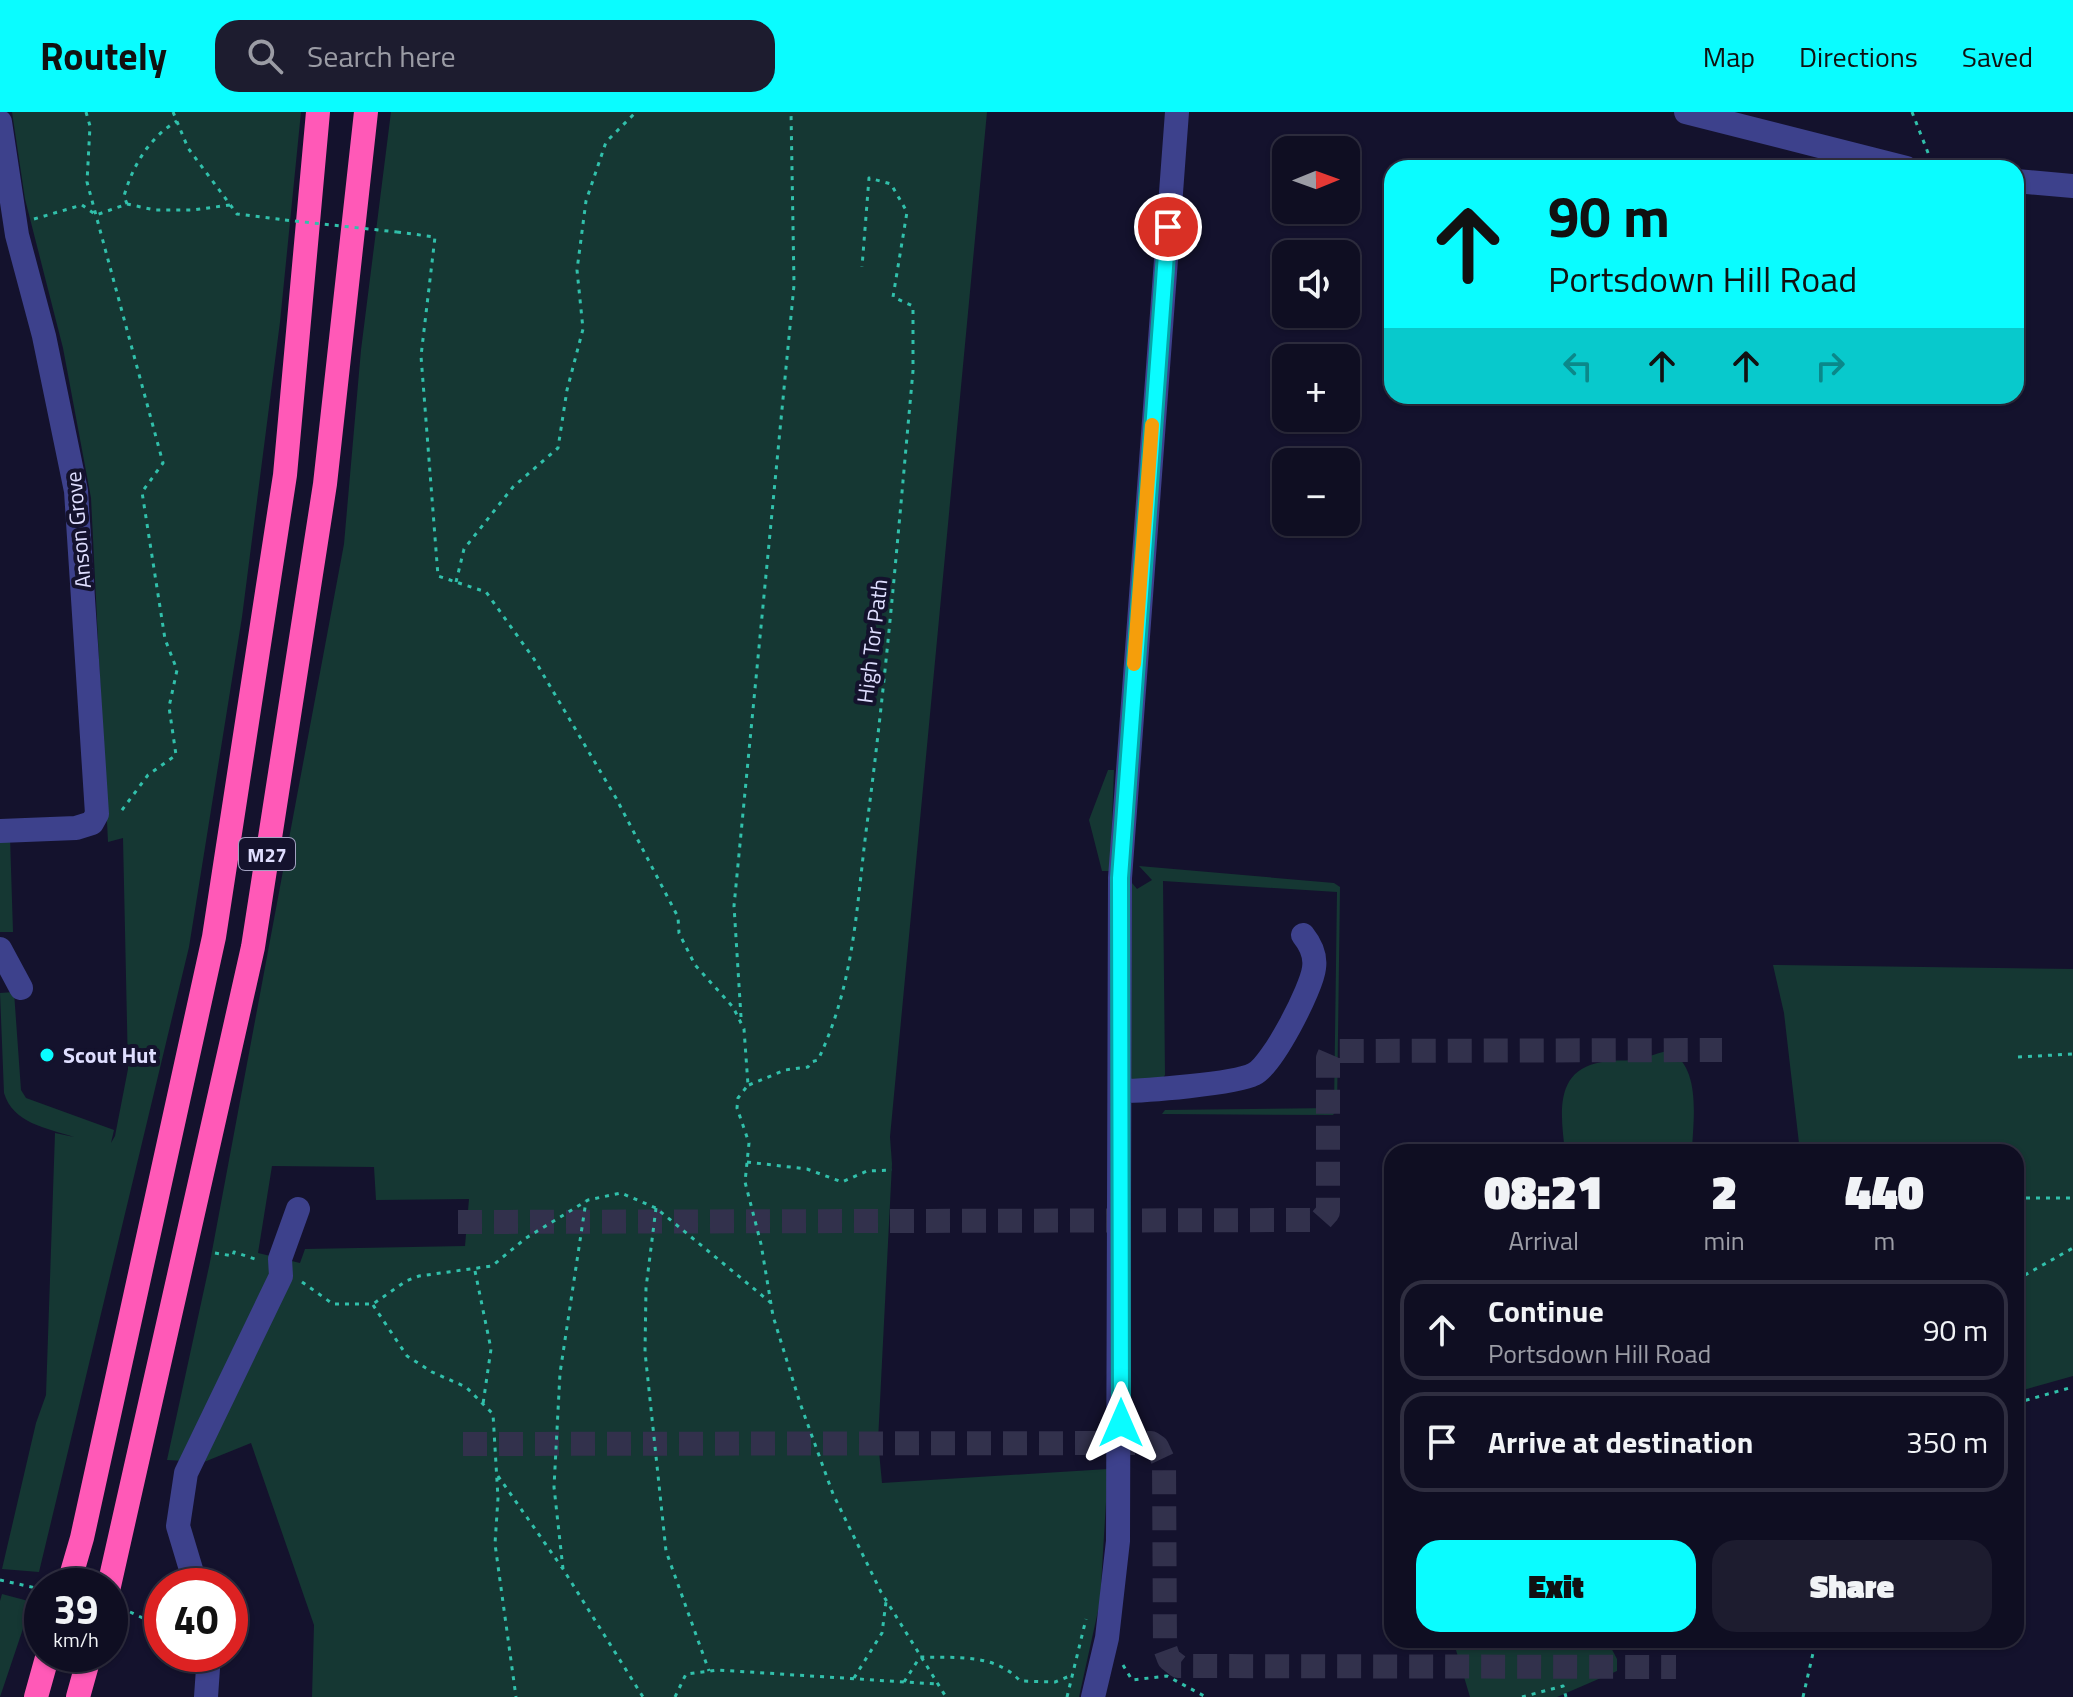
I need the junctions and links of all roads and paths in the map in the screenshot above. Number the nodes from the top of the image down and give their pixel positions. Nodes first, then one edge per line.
1 (86, 112) edge
2 (173, 112) edge
3 (318, 112) edge
4 (366, 112) edge
5 (636, 112) edge
6 (791, 112) edge
7 (1177, 112) edge
8 (1686, 112) edge
9 (1912, 112) edge
10 (177, 121) junction
11 (0, 122) edge
12 (1875, 160) edge
13 (1931, 160) edge
14 (2024, 182) edge
15 (2073, 186) edge
16 (127, 204) junction
17 (230, 205) junction
18 (96, 215) junction
19 (11, 233) edge
20 (862, 267) dead end
21 (456, 582) junction
22 (89, 824) junction
23 (0, 831) edge
24 (1303, 935) dead end
25 (0, 949) edge
26 (21, 988) dead end
27 (741, 1020) junction
28 (2073, 1054) edge
29 (2018, 1057) dead end
30 (748, 1085) junction
31 (1120, 1091) junction
32 (747, 1162) junction
33 (892, 1170) dead end
34 (2024, 1198) edge
35 (2073, 1198) edge
36 (586, 1201) junction
37 (656, 1208) junction
38 (298, 1209) dead end
39 (2073, 1248) edge
40 (215, 1253) dead end
41 (256, 1260) dead end
42 (475, 1271) junction
43 (281, 1276) junction
44 (2024, 1276) edge
45 (771, 1303) junction
46 (372, 1304) junction
47 (2073, 1387) edge
48 (2024, 1401) edge
49 (483, 1404) junction
50 (496, 1473) junction
51 (73, 1568) edge
52 (113, 1568) edge
53 (191, 1568) edge
54 (563, 1569) junction
55 (0, 1580) edge
56 (24, 1585) edge
57 (886, 1600) junction
58 (130, 1612) dead end
59 (144, 1619) edge
60 (1107, 1638) junction
61 (1814, 1648) edge
62 (920, 1657) junction
63 (709, 1671) junction
64 (43, 1672) edge
65 (85, 1672) edge
66 (208, 1672) edge
67 (1072, 1675) dead end
68 (854, 1678) junction
69 (904, 1682) junction
70 (937, 1684) junction
71 (36, 1697) edge
72 (78, 1697) edge
73 (206, 1697) edge
74 (516, 1697) edge
75 (643, 1697) edge
76 (675, 1697) edge
77 (946, 1697) edge
78 (1093, 1697) edge
79 (1206, 1697) edge
80 (1522, 1697) edge
81 (1566, 1697) edge
82 (1803, 1697) edge

1 - 18 path
2 - 10 path
3 - 51 highway, M27
4 - 52 highway, M27
5 - 21 path
6 - 27 path
7 - 31 street
8 - 12 street
9 - 13 path
10 - 16 path
10 - 17 path
11 - 19 street, Anson Grove
14 - 15 street
16 - 17 path
16 - 18 path
17 - 21 path, bridge
18 - 19 path
18 - 22 path
19 - 22 street, Anson Grove
20 - 30 path, High Tor Path
21 - 27 path
22 - 23 street
24 - 31 street
25 - 26 street
27 - 30 path
28 - 29 path
30 - 32 path
31 - 60 street
32 - 33 path
32 - 45 path
34 - 35 path
36 - 37 path
36 - 42 path
36 - 54 path
37 - 45 path
37 - 63 path
38 - 43 street
39 - 44 path
40 - 41 path
42 - 46 path
42 - 49 path
43 - 46 path
43 - 53 street
45 - 57 path
46 - 49 path
47 - 48 path
49 - 50 path
50 - 54 path
50 - 74 path
54 - 75 path
55 - 56 path
57 - 62 path
57 - 68 path
58 - 59 path
60 - 78 street
60 - 79 path
61 - 82 path
62 - 67 path
62 - 69 path
62 - 70 path
63 - 68 path
63 - 76 path
64 - 71 highway
65 - 72 highway
66 - 73 street
68 - 69 path
69 - 70 path
70 - 77 path
80 - 81 path

